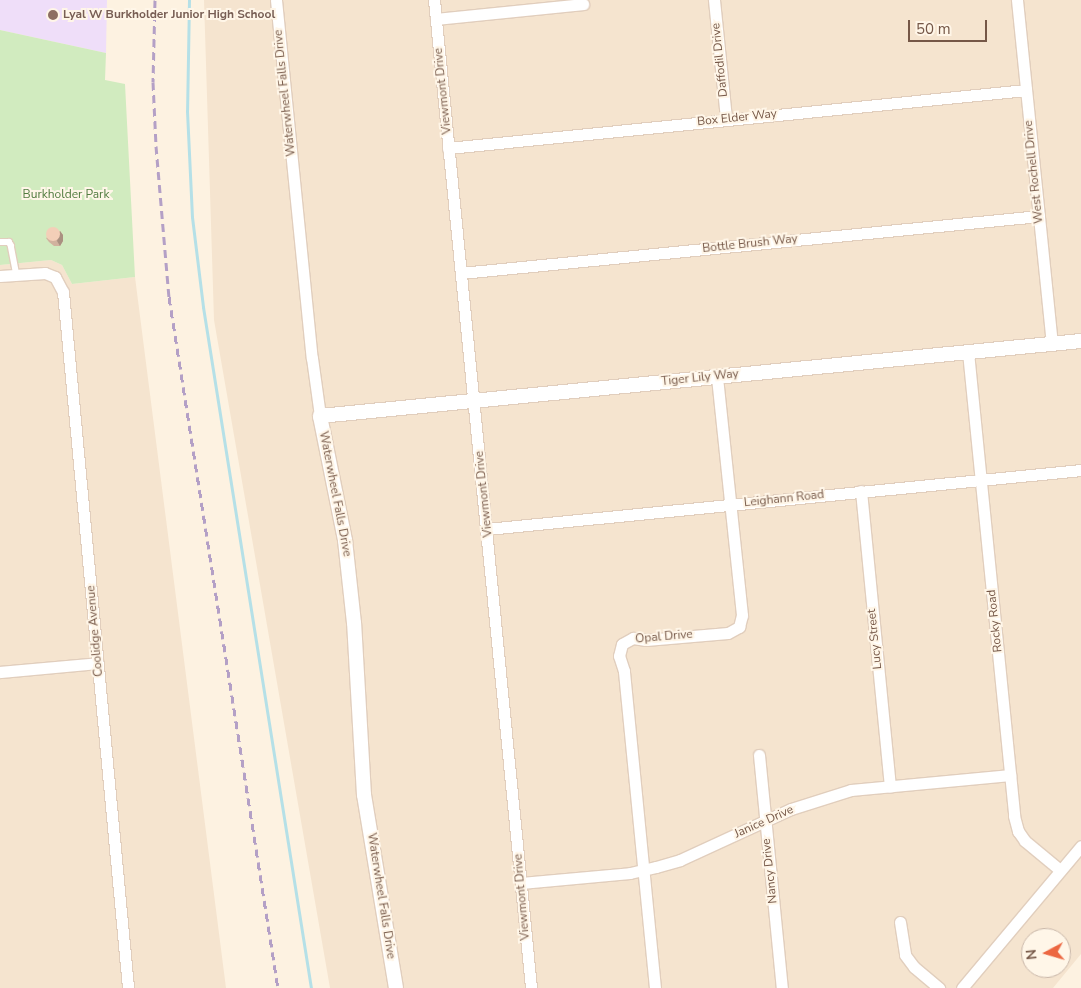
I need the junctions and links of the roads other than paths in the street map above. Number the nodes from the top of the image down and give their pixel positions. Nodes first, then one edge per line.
1 (276, 0) edge
2 (434, 0) edge
3 (714, 0) edge
4 (1017, 0) edge
5 (583, 4) dead end
6 (436, 19) junction
7 (1026, 90) junction
8 (726, 120) junction
9 (448, 148) junction
10 (1039, 216) junction
11 (0, 242) edge
12 (461, 273) junction
13 (17, 275) junction
14 (0, 276) edge
15 (1081, 341) edge
16 (1052, 344) junction
17 (968, 352) junction
18 (717, 376) junction
19 (474, 400) junction
20 (320, 416) junction
21 (1081, 470) edge
22 (981, 480) junction
23 (860, 491) junction
24 (729, 504) junction
25 (487, 529) junction
26 (98, 663) junction
27 (0, 672) edge
28 (759, 755) dead end
29 (1010, 775) junction
30 (890, 787) junction
31 (766, 821) junction
32 (1081, 846) edge
33 (1060, 870) junction
34 (643, 871) junction
35 (521, 884) junction
36 (900, 922) dead end
37 (128, 988) edge
38 (396, 988) edge
39 (531, 988) edge
40 (655, 988) edge
41 (782, 988) edge
42 (939, 988) edge
43 (962, 988) edge

1 - 20 street, Waterwheel Falls Drive
2 - 6 street, Viewmont Drive
3 - 8 street, Daffodil Drive
4 - 7 street, West Rochell Drive
5 - 6 street
6 - 9 street, Viewmont Drive
7 - 8 street, Box Elder Way
7 - 10 street, West Rochell Drive
8 - 9 street, Box Elder Way
9 - 12 street, Viewmont Drive
10 - 12 street, Bottle Brush Way
10 - 16 street, West Rochell Drive
11 - 13 lane
12 - 19 street, Viewmont Drive
13 - 14 street
13 - 26 street, Coolidge Avenue
15 - 16 street, Tiger Lily Way
16 - 17 street, Tiger Lily Way
17 - 18 street, Tiger Lily Way
17 - 22 street, Rocky Road
18 - 19 street, Tiger Lily Way
18 - 24 street, Opal Drive
19 - 20 street, Tiger Lily Way
19 - 25 street, Viewmont Drive
20 - 38 street, Waterwheel Falls Drive
21 - 22 street, Leighann Road
22 - 23 street, Leighann Road
22 - 29 street, Rocky Road
23 - 24 street, Leighann Road
23 - 30 street, Lucy Street
24 - 25 street, Leighann Road
24 - 34 street, Opal Drive
25 - 35 street, Viewmont Drive
26 - 27 street
26 - 37 street, Coolidge Avenue
28 - 31 street, Nancy Drive
29 - 30 street, Janice Drive
29 - 33 street, Rocky Road
30 - 31 street, Janice Drive
31 - 34 street, Janice Drive
31 - 41 street, Nancy Drive
32 - 33 street
33 - 43 street
34 - 35 street, Janice Drive
34 - 40 street, Opal Drive
35 - 39 street, Viewmont Drive
36 - 42 street

